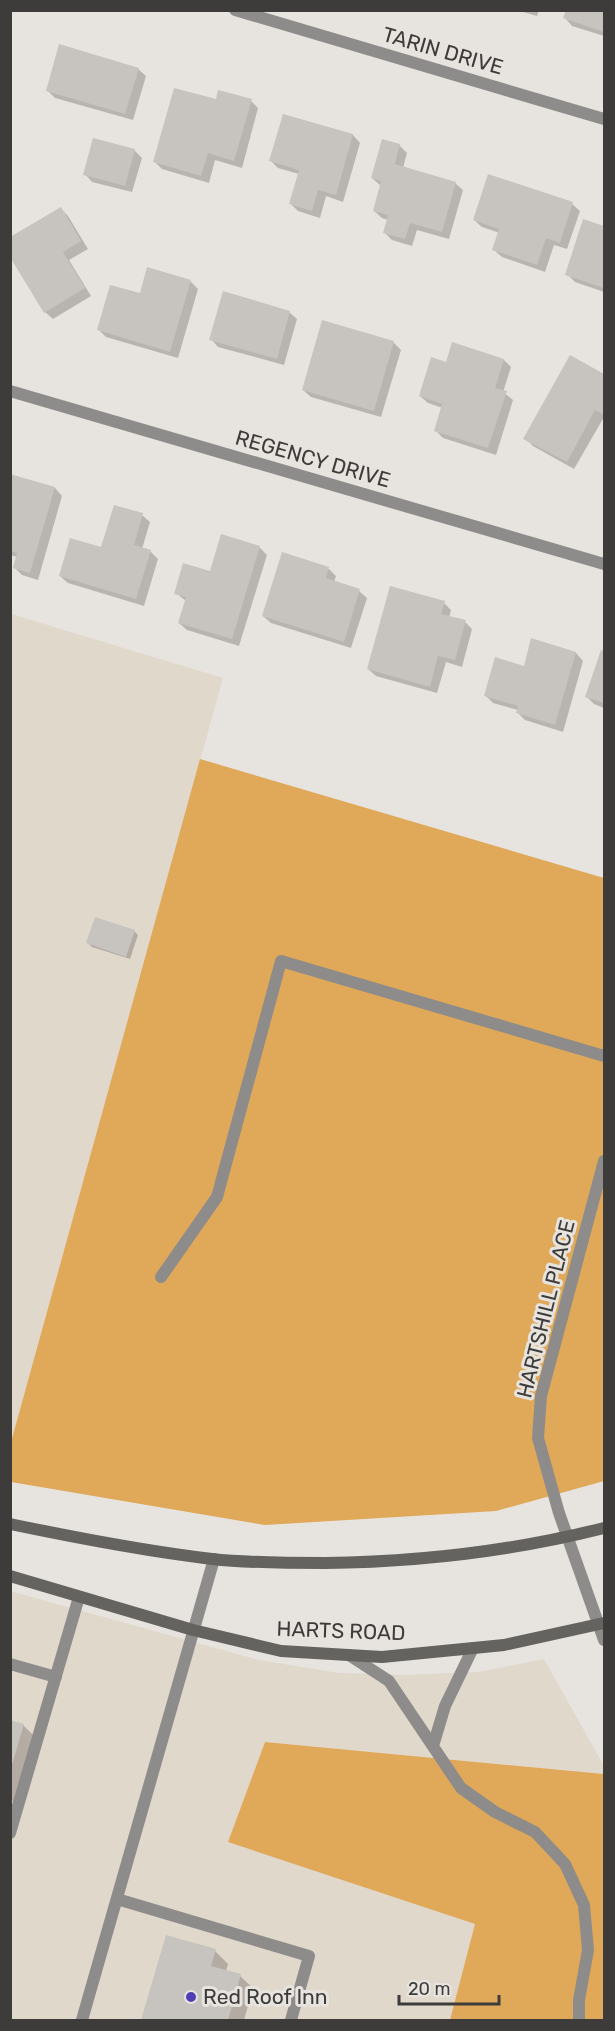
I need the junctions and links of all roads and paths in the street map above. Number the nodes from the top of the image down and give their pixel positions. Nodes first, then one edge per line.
1 (235, 10) edge
2 (604, 119) edge
3 (10, 391) edge
4 (604, 564) edge
5 (604, 1056) edge
6 (604, 1161) edge
7 (161, 1276) dead end
8 (10, 1524) edge
9 (604, 1528) edge
10 (568, 1537) junction
11 (214, 1559) junction
12 (10, 1576) edge
13 (79, 1597) junction
14 (602, 1624) edge
15 (193, 1630) junction
16 (604, 1640) edge
17 (473, 1648) junction
18 (349, 1655) junction
19 (10, 1664) edge
20 (56, 1677) junction
21 (433, 1746) junction
22 (10, 1833) edge
23 (117, 1899) junction
24 (82, 2020) edge
25 (291, 2020) edge
26 (579, 2020) edge

1 - 2 street, TARIN DRIVE
3 - 4 street, REGENCY DRIVE
5 - 7 street
6 - 10 street, HARTSHILL PLACE
8 - 11 street
9 - 10 street
10 - 11 street
10 - 14 street, HARTSHILL PLACE
11 - 15 street
12 - 13 street, HARTS ROAD
13 - 15 street, HARTS ROAD
13 - 20 street
14 - 16 street, HARTSHILL PLACE
14 - 17 street, HARTS ROAD
15 - 18 street, HARTS ROAD
15 - 23 street
17 - 18 street, HARTS ROAD
17 - 21 street
18 - 21 street
19 - 20 street
20 - 22 street
21 - 26 street
23 - 24 street
23 - 25 street

